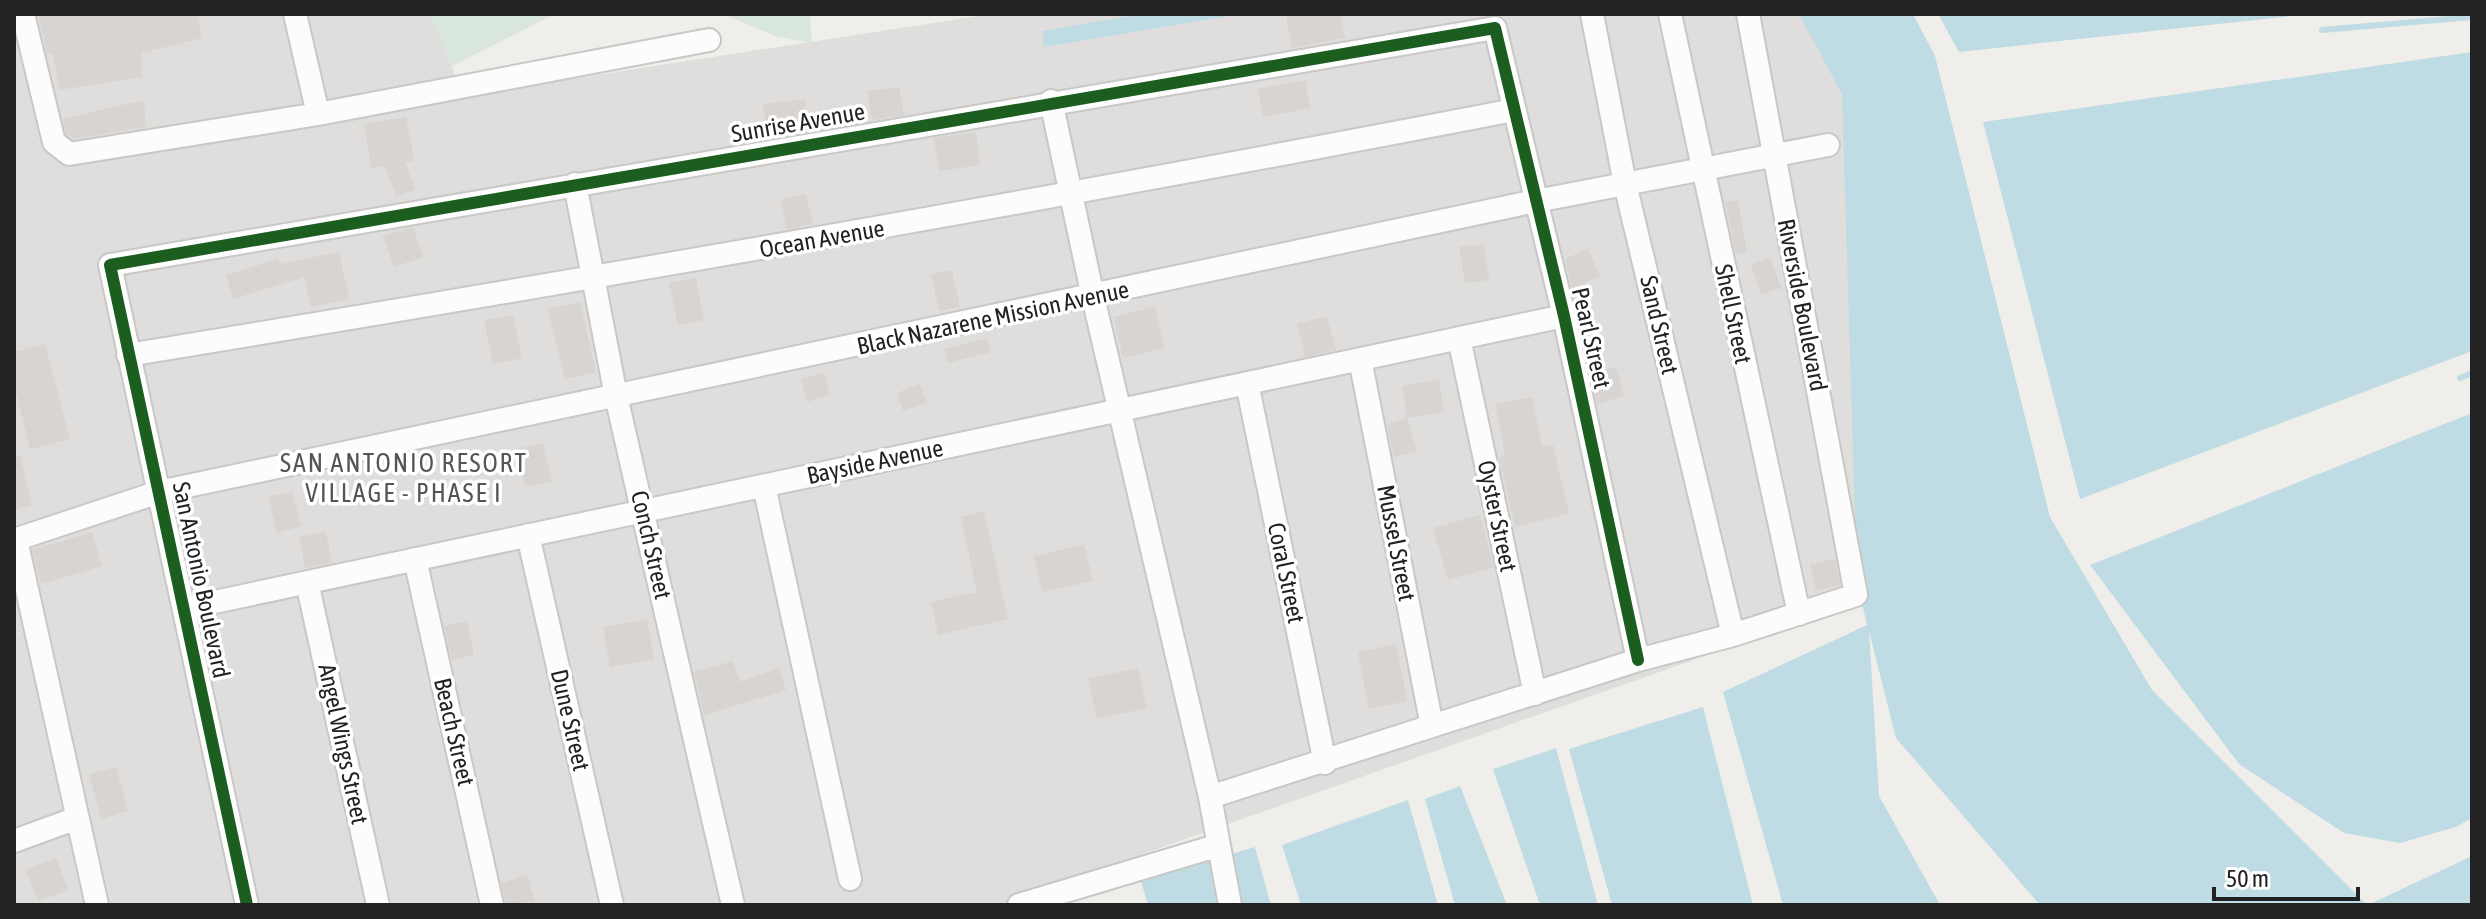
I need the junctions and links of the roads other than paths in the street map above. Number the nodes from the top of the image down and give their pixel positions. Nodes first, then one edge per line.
1 (23, 14) edge
2 (295, 14) edge
3 (1592, 14) edge
4 (1670, 14) edge
5 (1748, 14) edge
6 (1495, 28) joint
7 (709, 40) dead end
8 (1051, 101) junction
9 (1514, 110) junction
10 (318, 114) junction
11 (1828, 145) dead end
12 (1774, 155) junction
13 (1701, 169) junction
14 (575, 184) junction
15 (1625, 184) junction
16 (1071, 196) junction
17 (1536, 201) junction
18 (110, 265) joint
19 (592, 279) junction
20 (1093, 297) junction
21 (1564, 316) junction
22 (1459, 338) junction
23 (128, 355) junction
24 (1360, 359) junction
25 (1247, 383) junction
26 (616, 396) junction
27 (1120, 410) junction
28 (764, 486) junction
29 (159, 492) junction
30 (643, 511) junction
31 (528, 535) junction
32 (15, 540) edge
33 (415, 559) junction
34 (307, 582) junction
35 (186, 608) junction
36 (1799, 614) junction
37 (1733, 635) junction
38 (1638, 660) junction
39 (1535, 694) junction
40 (1432, 726) junction
41 (1325, 763) junction
42 (1210, 797) junction
43 (77, 818) junction
44 (14, 841) edge
45 (1216, 846) junction
46 (850, 879) dead end
47 (97, 905) edge
48 (247, 905) edge
49 (378, 905) edge
50 (492, 905) edge
51 (612, 905) edge
52 (733, 905) edge
53 (1019, 905) edge
54 (1230, 905) edge

1 - 10 street
2 - 10 street
3 - 15 street, Sand Street
4 - 13 street, Shell Street
5 - 12 street, Riverside Boulevard
6 - 8 street, Sunrise Avenue
6 - 9 street, Pearl Street
7 - 10 street
8 - 14 street, Sunrise Avenue
8 - 16 street
9 - 16 street, Ocean Avenue
9 - 17 street, Pearl Street
11 - 12 street, Black Nazarene Mission Avenue
12 - 13 street, Black Nazarene Mission Avenue
12 - 36 street, Riverside Boulevard
13 - 15 street, Black Nazarene Mission Avenue
13 - 36 street, Shell Street
14 - 18 street, Sunrise Avenue
14 - 19 street, Conch Street
15 - 17 street, Black Nazarene Mission Avenue
15 - 37 street, Sand Street
16 - 19 street, Ocean Avenue
16 - 20 street
17 - 20 street, Black Nazarene Mission Avenue
17 - 21 street, Pearl Street
18 - 23 street, San Antonio Boulevard
19 - 23 street, Ocean Avenue
19 - 26 street, Conch Street
20 - 26 street, Black Nazarene Mission Avenue
20 - 27 street
21 - 22 street, Bayside Avenue
21 - 38 street, Pearl Street
22 - 24 street, Bayside Avenue
22 - 39 street, Oyster Street
23 - 29 street, San Antonio Boulevard
24 - 25 street, Bayside Avenue
24 - 40 street, Mussel Street
25 - 27 street, Bayside Avenue
25 - 41 street, Coral Street
26 - 29 street, Black Nazarene Mission Avenue
26 - 30 street, Conch Street
27 - 28 street, Bayside Avenue
27 - 42 street
28 - 30 street, Bayside Avenue
28 - 46 street
29 - 32 street, Black Nazarene Mission Avenue
29 - 35 street, San Antonio Boulevard
30 - 31 street, Bayside Avenue
30 - 52 street, Conch Street
31 - 33 street, Bayside Avenue
31 - 51 street, Dune Street
32 - 43 street
33 - 34 street, Bayside Avenue
33 - 50 street, Beach Street
34 - 35 street, Bayside Avenue
34 - 49 street, Angel Wings Street
35 - 48 street, San Antonio Boulevard
36 - 37 street
37 - 38 street
38 - 39 street
39 - 40 street
40 - 41 street
41 - 42 street
42 - 45 street
43 - 44 street
43 - 47 street
45 - 53 street
45 - 54 street

